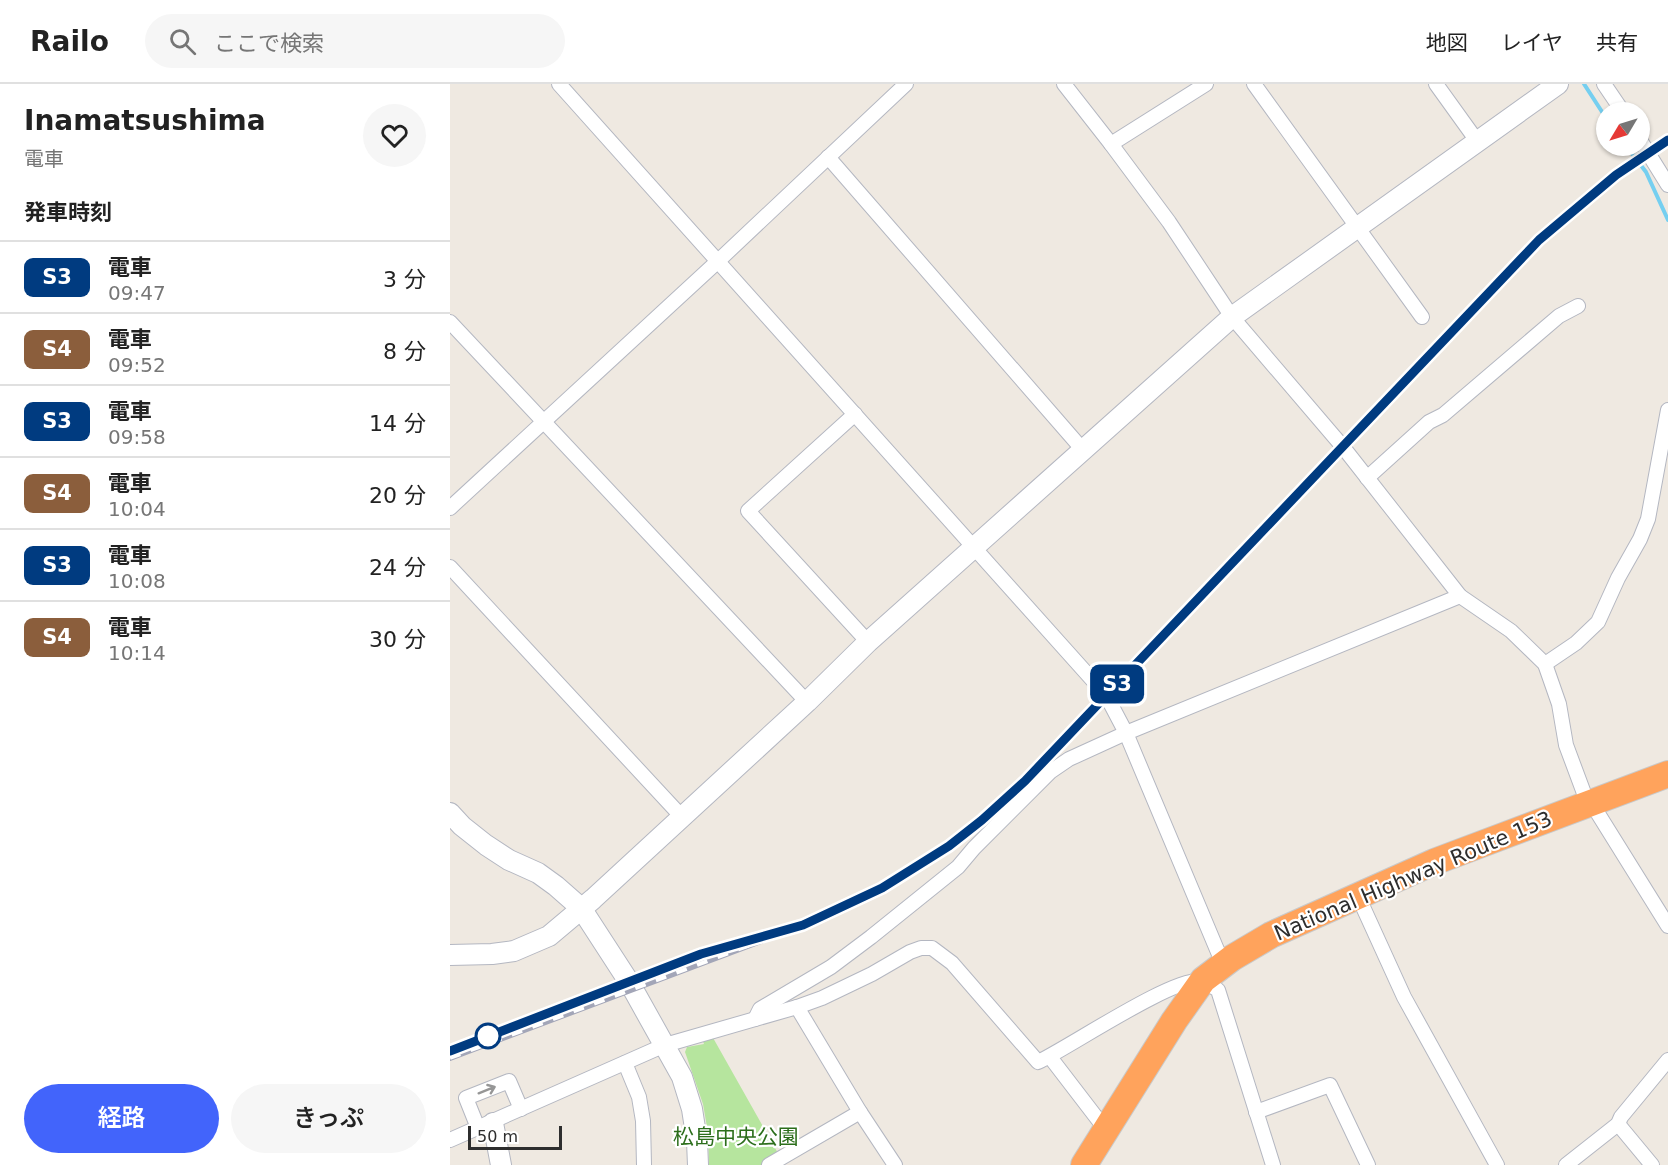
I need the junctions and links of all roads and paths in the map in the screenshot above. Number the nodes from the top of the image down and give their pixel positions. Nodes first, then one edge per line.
1 (559, 84) edge
2 (906, 84) edge
3 (1064, 84) edge
4 (1206, 84) edge
5 (1254, 84) edge
6 (1436, 84) edge
7 (1558, 84) edge
8 (1604, 84) edge
9 (1616, 102) edge
10 (1477, 141) junction
11 (1112, 144) junction
12 (1650, 156) edge
13 (828, 157) junction
14 (1668, 185) edge
15 (1357, 227) junction
16 (717, 261) junction
17 (1578, 306) dead end
18 (1422, 317) dead end
19 (1232, 318) junction
20 (450, 322) edge
21 (1668, 410) edge
22 (855, 414) junction
23 (545, 422) junction
24 (1083, 450) junction
25 (1367, 478) junction
26 (450, 508) edge
27 (973, 547) junction
28 (450, 567) edge
29 (1460, 596) junction
30 (868, 642) junction
31 (1545, 664) junction
32 (807, 702) junction
33 (1126, 733) junction
34 (1668, 774) edge
35 (1588, 804) junction
36 (450, 813) edge
37 (682, 817) junction
38 (1358, 896) junction
39 (581, 908) junction
40 (1668, 926) edge
41 (450, 955) edge
42 (1223, 964) junction
43 (1203, 981) junction
44 (797, 1007) junction
45 (755, 1018) junction
46 (665, 1045) junction
47 (1050, 1056) junction
48 (1668, 1060) edge
49 (625, 1063) junction
50 (521, 1109) junction
51 (860, 1112) junction
52 (1256, 1112) junction
53 (1618, 1124) junction
54 (485, 1125) junction
55 (1106, 1130) junction
56 (450, 1140) edge
57 (501, 1165) edge
58 (644, 1165) edge
59 (698, 1165) edge
60 (769, 1165) edge
61 (895, 1165) edge
62 (1084, 1165) edge
63 (1273, 1165) edge
64 (1368, 1165) edge
65 (1497, 1165) edge
66 (1566, 1165) edge
67 (1652, 1165) edge

1 - 16 street
2 - 13 street
3 - 11 street
4 - 11 street
5 - 15 street
6 - 10 street
7 - 10 street
8 - 9 street
10 - 15 street
11 - 19 street
12 - 14 street
13 - 16 street
13 - 24 street
15 - 18 street
15 - 19 street
16 - 22 street
16 - 23 street
17 - 25 street
19 - 24 street
19 - 25 street
20 - 23 street
21 - 31 street
22 - 27 street
22 - 30 street
23 - 26 street
23 - 32 street
24 - 27 street
25 - 29 street
27 - 30 street
27 - 33 street
28 - 37 street
29 - 31 street
29 - 33 street
30 - 32 street
31 - 35 street
32 - 37 street
33 - 42 street
33 - 45 street
34 - 35 highway, National Highway Route 153
35 - 38 highway, National Highway Route 153
35 - 40 street
36 - 39 street
37 - 39 street
38 - 42 highway, National Highway Route 153
38 - 65 street
39 - 41 street
39 - 46 street
42 - 43 highway, National Highway Route 153
43 - 47 street
43 - 52 street
43 - 55 highway, National Highway Route 153
44 - 45 street
44 - 47 street
44 - 51 street
45 - 46 street
46 - 49 street
46 - 59 street
47 - 55 street
48 - 53 street
49 - 50 street
49 - 58 street
50 - 54 street
54 -> 50 street
51 - 60 street
51 - 61 street
52 - 63 street
52 - 64 street
53 - 66 street
53 - 67 street
54 - 56 street
54 - 57 street
55 - 62 highway, National Highway Route 153

